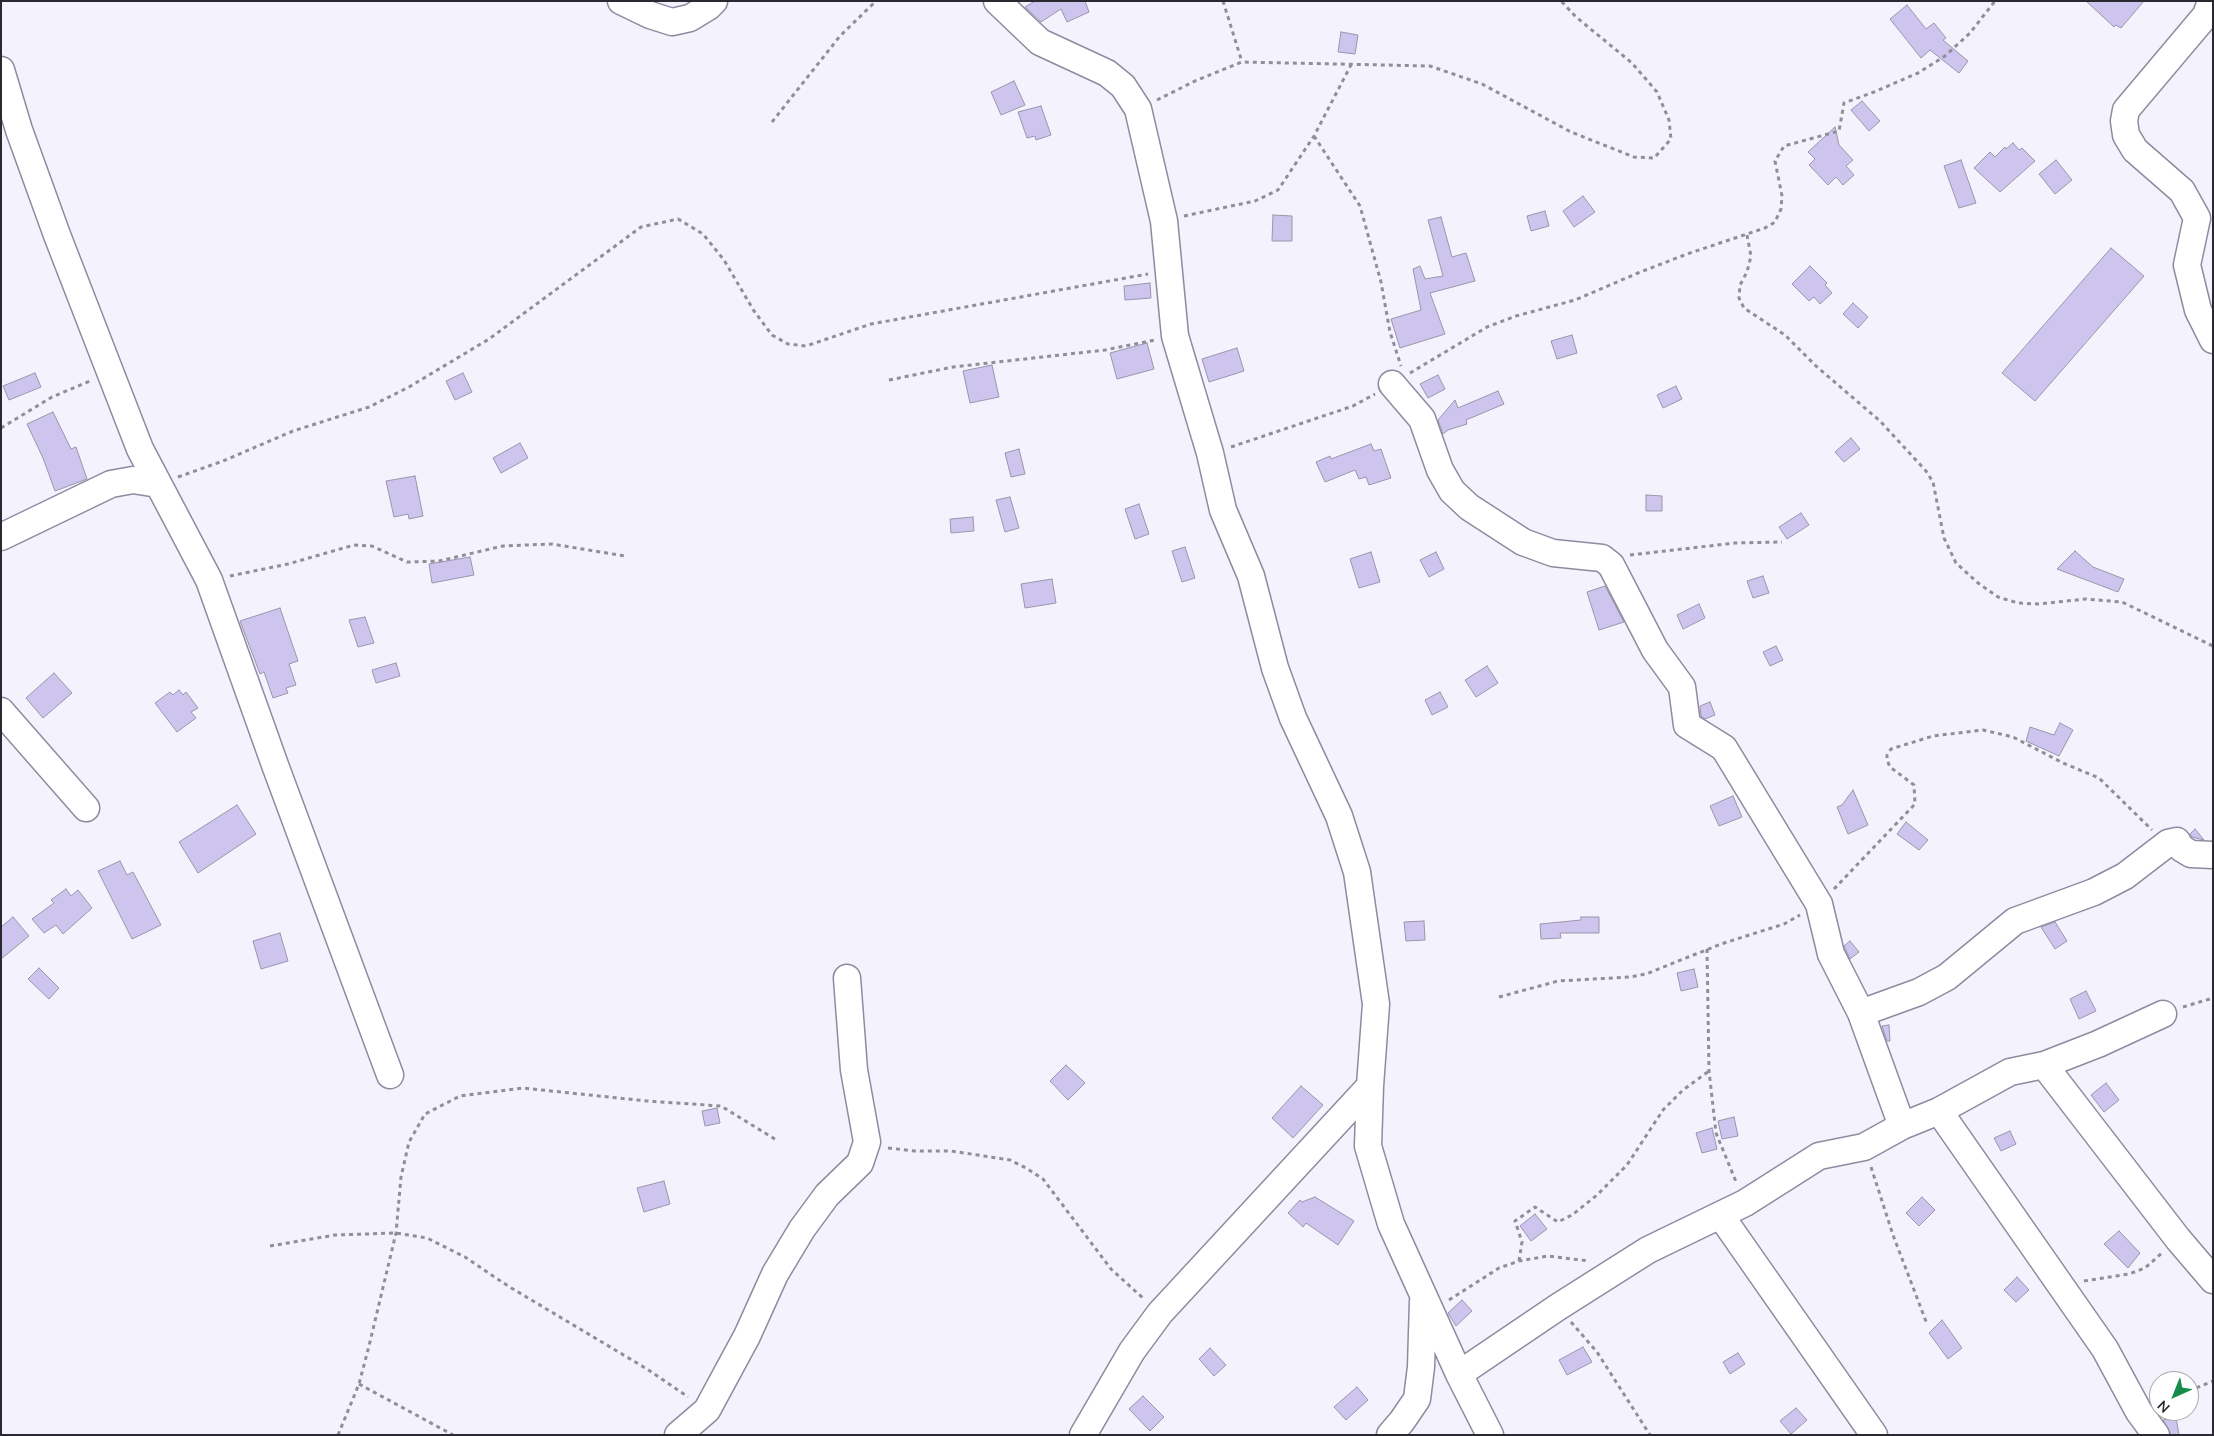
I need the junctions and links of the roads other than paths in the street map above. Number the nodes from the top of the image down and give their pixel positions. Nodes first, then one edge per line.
1 (621, 1) edge
2 (714, 1) edge
3 (997, 1) edge
4 (2211, 1) edge
5 (1, 70) edge
6 (2213, 340) edge
7 (1399, 380) road end
8 (158, 484) junction
9 (1, 537) edge
10 (1, 711) edge
11 (86, 808) dead end
12 (2213, 855) edge
13 (846, 978) dead end
14 (1861, 1013) junction
15 (2163, 1014) road end
16 (2044, 1064) junction
17 (390, 1075) dead end
18 (1370, 1086) junction
19 (1940, 1111) junction
20 (1902, 1126) junction
21 (1721, 1216) junction
22 (2213, 1280) edge
23 (1427, 1300) junction
24 (1459, 1374) junction
25 (678, 1435) edge
26 (1083, 1435) edge
27 (1390, 1435) edge
28 (1490, 1435) edge
29 (1874, 1435) edge
30 (2156, 1435) edge

1 - 2 street
3 - 18 street
4 - 6 street
5 - 8 street
7 - 14 street
8 - 9 street
8 - 17 street
10 - 11 street
12 - 14 street
13 - 25 street
14 - 20 street
15 - 16 street
16 - 19 street
16 - 22 street
18 - 23 street
18 - 26 street
19 - 20 street
19 - 30 street
20 - 21 street
21 - 24 street
21 - 29 street
23 - 24 street
23 - 27 street
24 - 28 street

